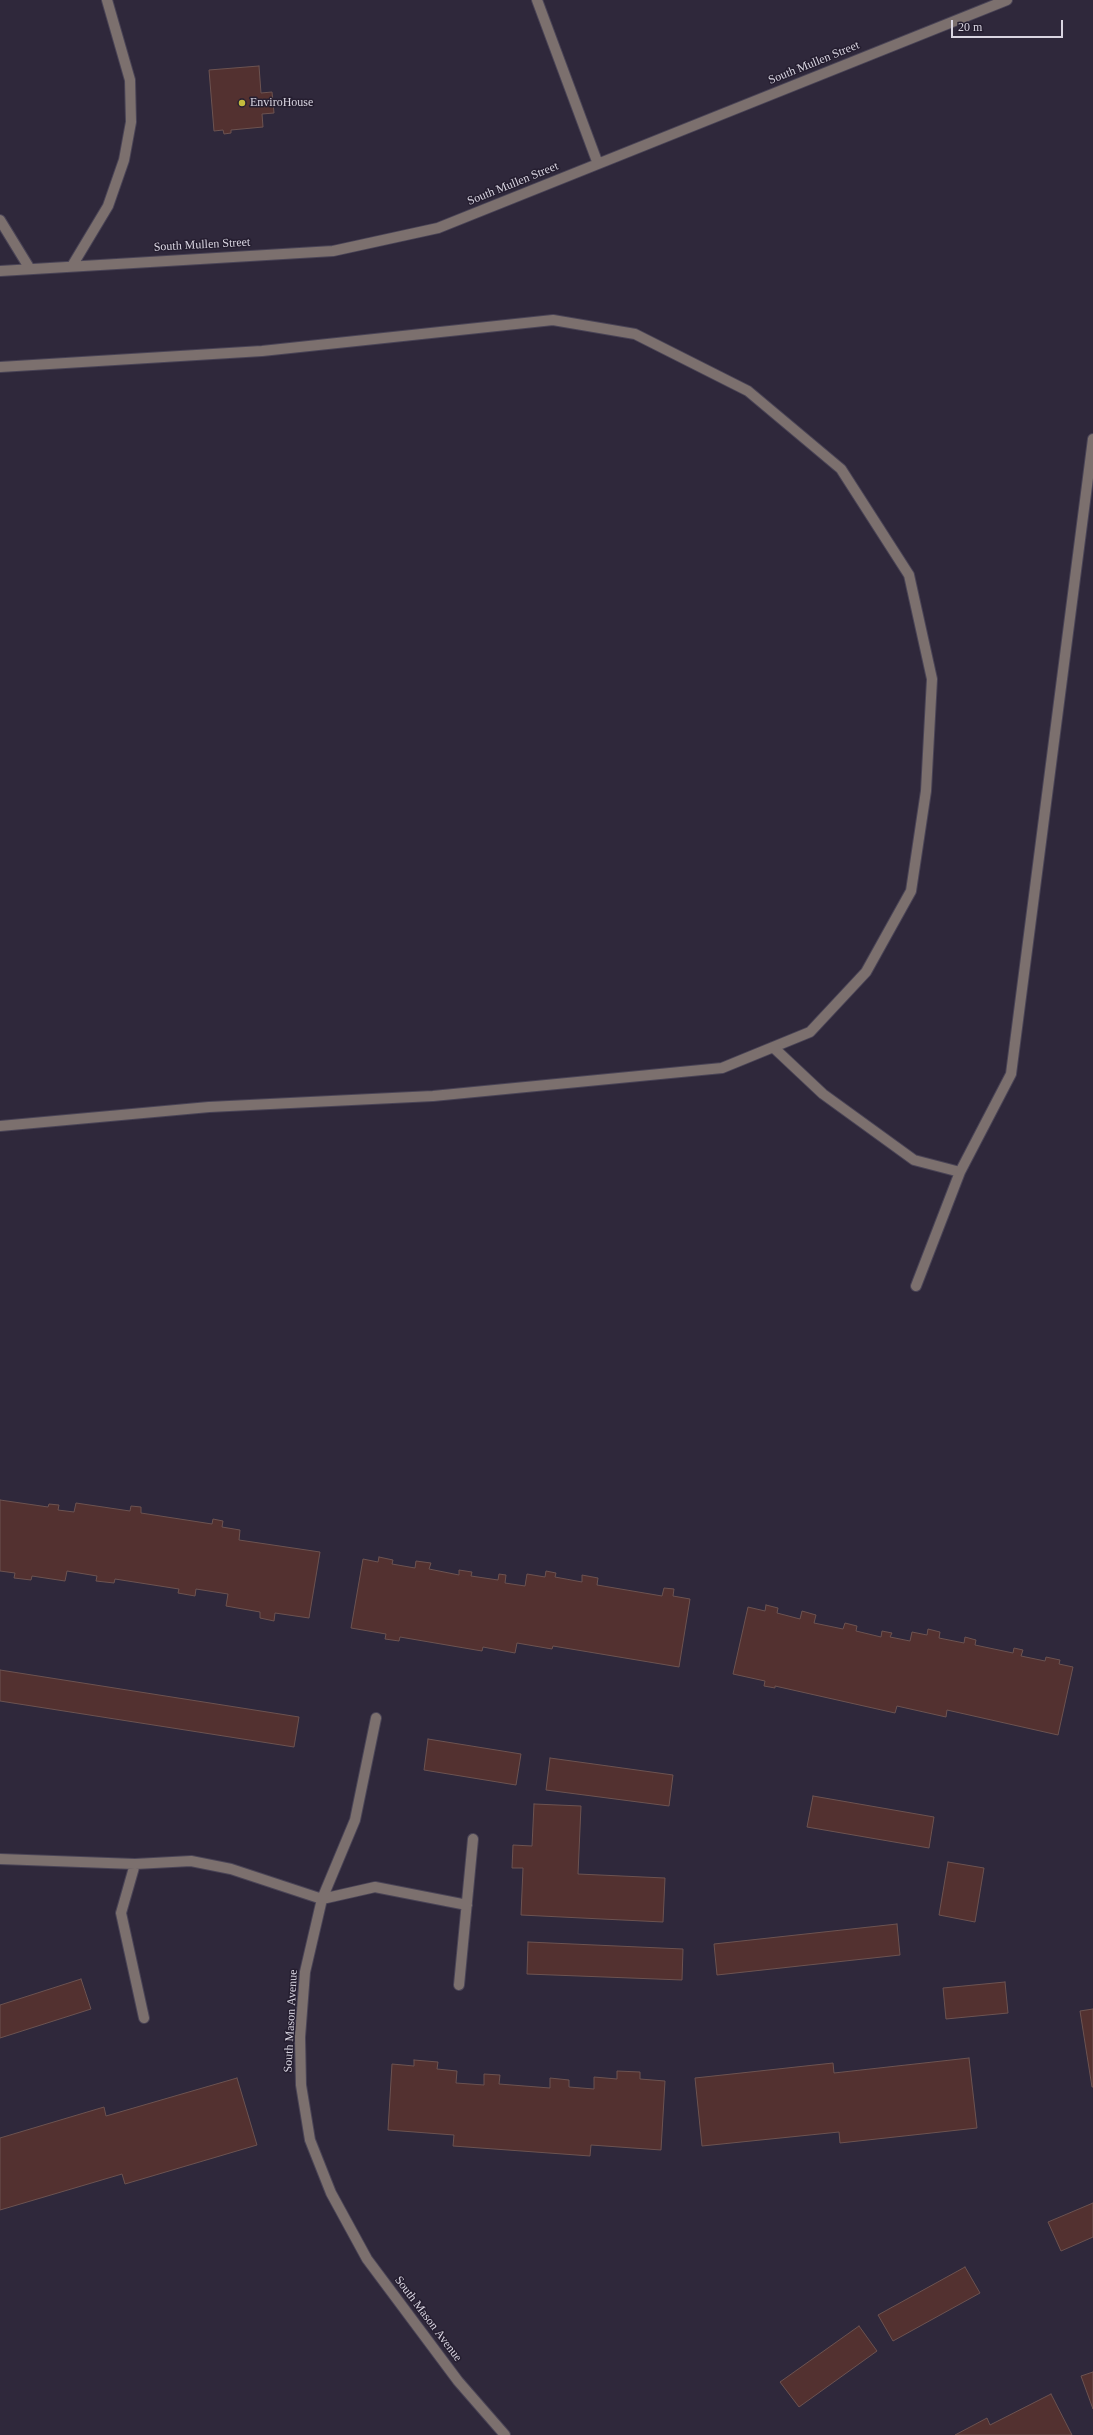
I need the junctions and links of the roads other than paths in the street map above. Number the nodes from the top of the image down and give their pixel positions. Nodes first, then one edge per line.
1 (107, 0) edge
2 (537, 0) edge
3 (1007, 0) edge
4 (598, 164) junction
5 (0, 220) edge
6 (72, 266) junction
7 (30, 269) junction
8 (0, 271) edge
9 (0, 367) edge
10 (1093, 439) edge
11 (773, 1047) junction
12 (0, 1126) edge
13 (960, 1172) junction
14 (916, 1286) dead end
15 (376, 1718) dead end
16 (473, 1839) dead end
17 (0, 1859) edge
18 (135, 1864) junction
19 (322, 1899) junction
20 (467, 1905) junction
21 (459, 1986) dead end
22 (144, 2018) dead end
23 (506, 2435) edge

1 - 6 street
2 - 4 street
3 - 4 street, South Mullen Street
4 - 6 street, South Mullen Street
5 - 7 street
6 - 7 street, South Mullen Street
7 - 8 street, South Mullen Street
9 - 11 street
10 - 13 street
11 - 12 street
11 - 13 street
13 - 14 street
15 - 19 street, South Mason Avenue
16 - 20 street
17 - 18 street
18 - 19 street
18 - 22 street
19 - 20 street
19 - 23 street, South Mason Avenue
20 - 21 street

